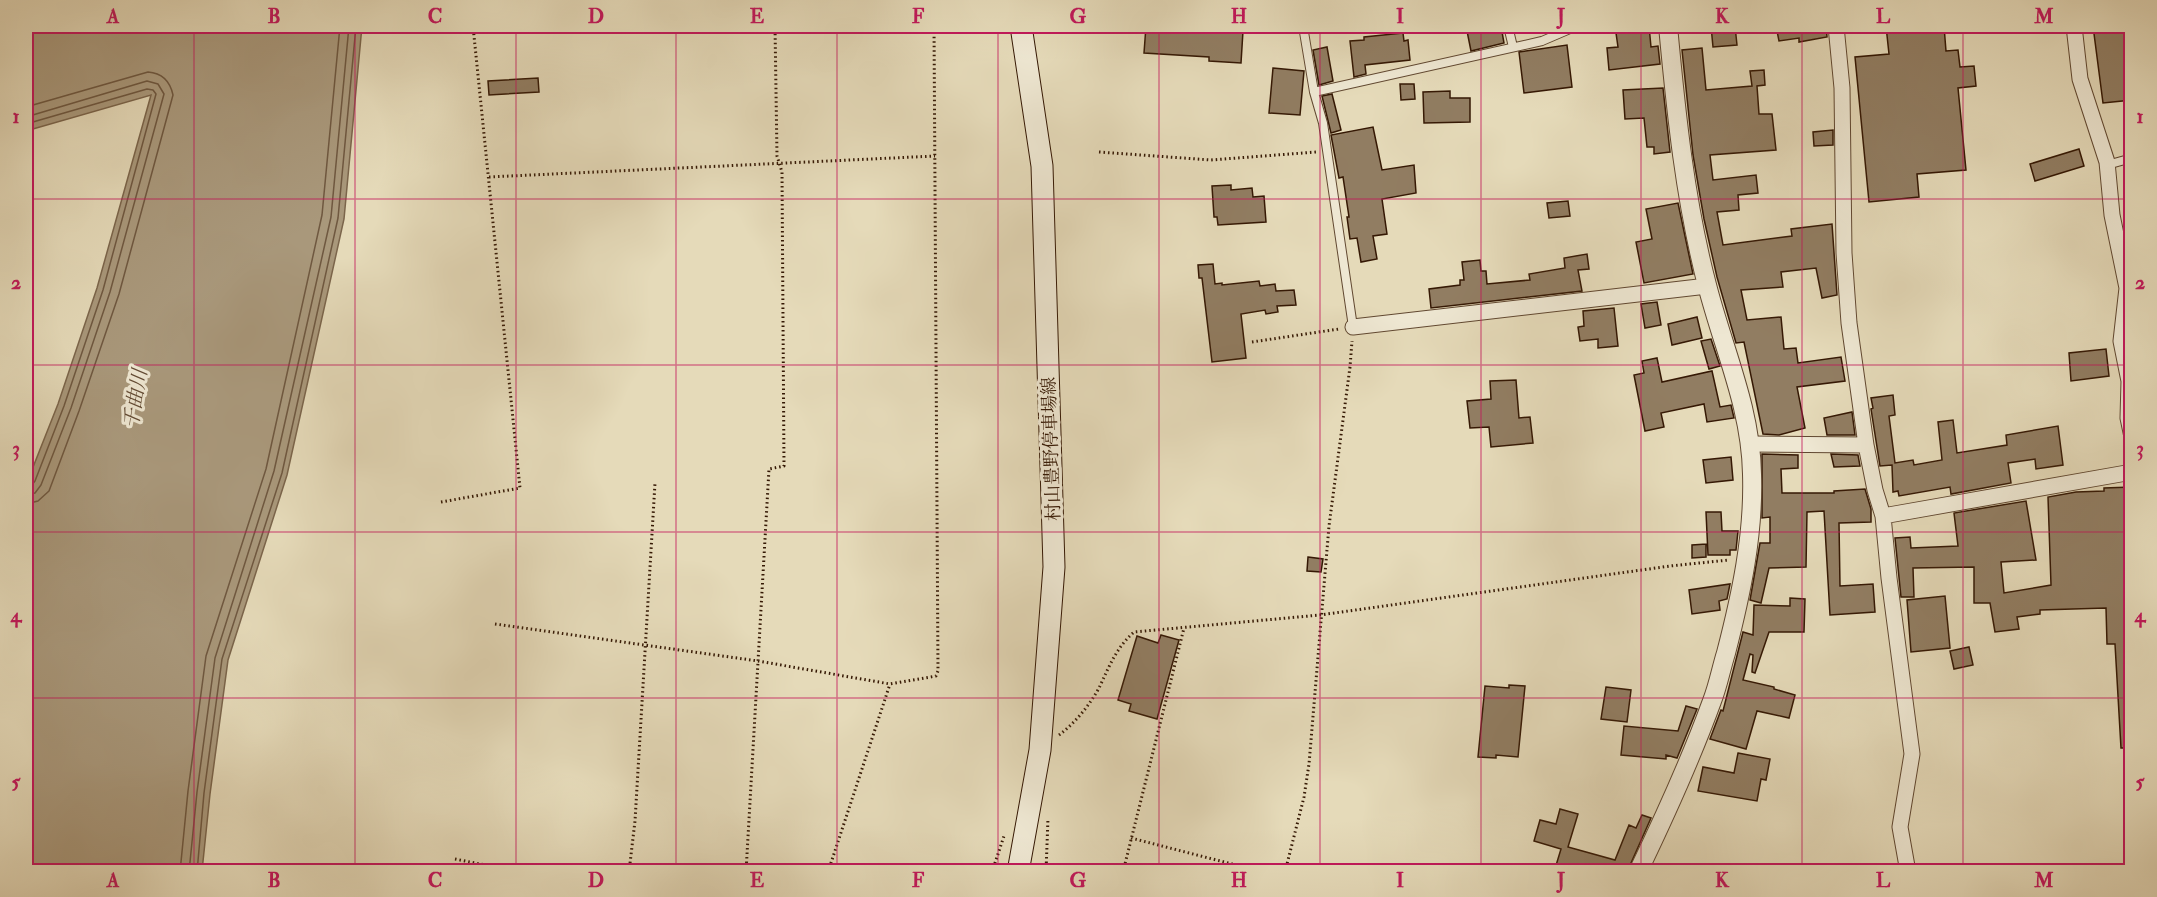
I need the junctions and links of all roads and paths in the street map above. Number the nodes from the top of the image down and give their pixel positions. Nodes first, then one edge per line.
1 (473, 26) edge
2 (775, 26) edge
3 (934, 26) edge
4 (1021, 26) edge
5 (1304, 26) edge
6 (1508, 26) edge
7 (1577, 26) edge
8 (1668, 26) edge
9 (1836, 26) edge
10 (2074, 26) edge
11 (1513, 47) junction
12 (1314, 92) junction
13 (1327, 151) junction
14 (1099, 152) dead end
15 (935, 156) junction
16 (2132, 158) edge
17 (780, 164) junction
18 (2107, 165) junction
19 (489, 177) junction
20 (1707, 286) junction
21 (1353, 327) junction
22 (1252, 342) dead end
23 (2132, 437) edge
24 (1750, 444) junction
25 (1866, 445) junction
26 (2132, 472) edge
27 (655, 483) dead end
28 (441, 502) dead end
29 (1883, 516) junction
30 (1746, 559) junction
31 (1320, 615) junction
32 (495, 624) dead end
33 (1184, 628) junction
34 (645, 645) junction
35 (758, 661) junction
36 (890, 684) junction
37 (1040, 750) junction
38 (1131, 838) junction
39 (455, 859) dead end
40 (519, 872) edge
41 (629, 872) edge
42 (746, 872) edge
43 (828, 872) edge
44 (1018, 872) edge
45 (1123, 872) edge
46 (1263, 872) edge
47 (1285, 872) edge
48 (1638, 872) edge
49 (1908, 872) edge

1 - 19 path
2 - 17 path
3 - 15 path
4 - 37 main road, 村山豊野停車場線
5 - 12 lane
6 - 11 lane
7 - 11 lane
8 - 20 street
9 - 25 street
10 - 18 street
11 - 12 lane
12 - 13 lane
13 - 14 path
13 - 21 lane
15 - 17 path
15 - 36 path
16 - 18 lane
17 - 19 path
17 - 35 path
18 - 23 street
19 - 28 path
20 - 21 street
20 - 24 street
21 - 22 path
21 - 31 path
24 - 25 street
24 - 30 street
25 - 29 street
26 - 29 street
27 - 34 path
29 - 49 street
30 - 31 path
30 - 48 street
31 - 33 path
31 - 47 path
32 - 34 path
33 - 37 path
33 - 38 path
34 - 35 path
34 - 41 path
35 - 36 path
35 - 42 path
36 - 43 path
37 - 44 main road, 村山豊野停車場線
38 - 45 path
38 - 46 path
39 - 40 path

